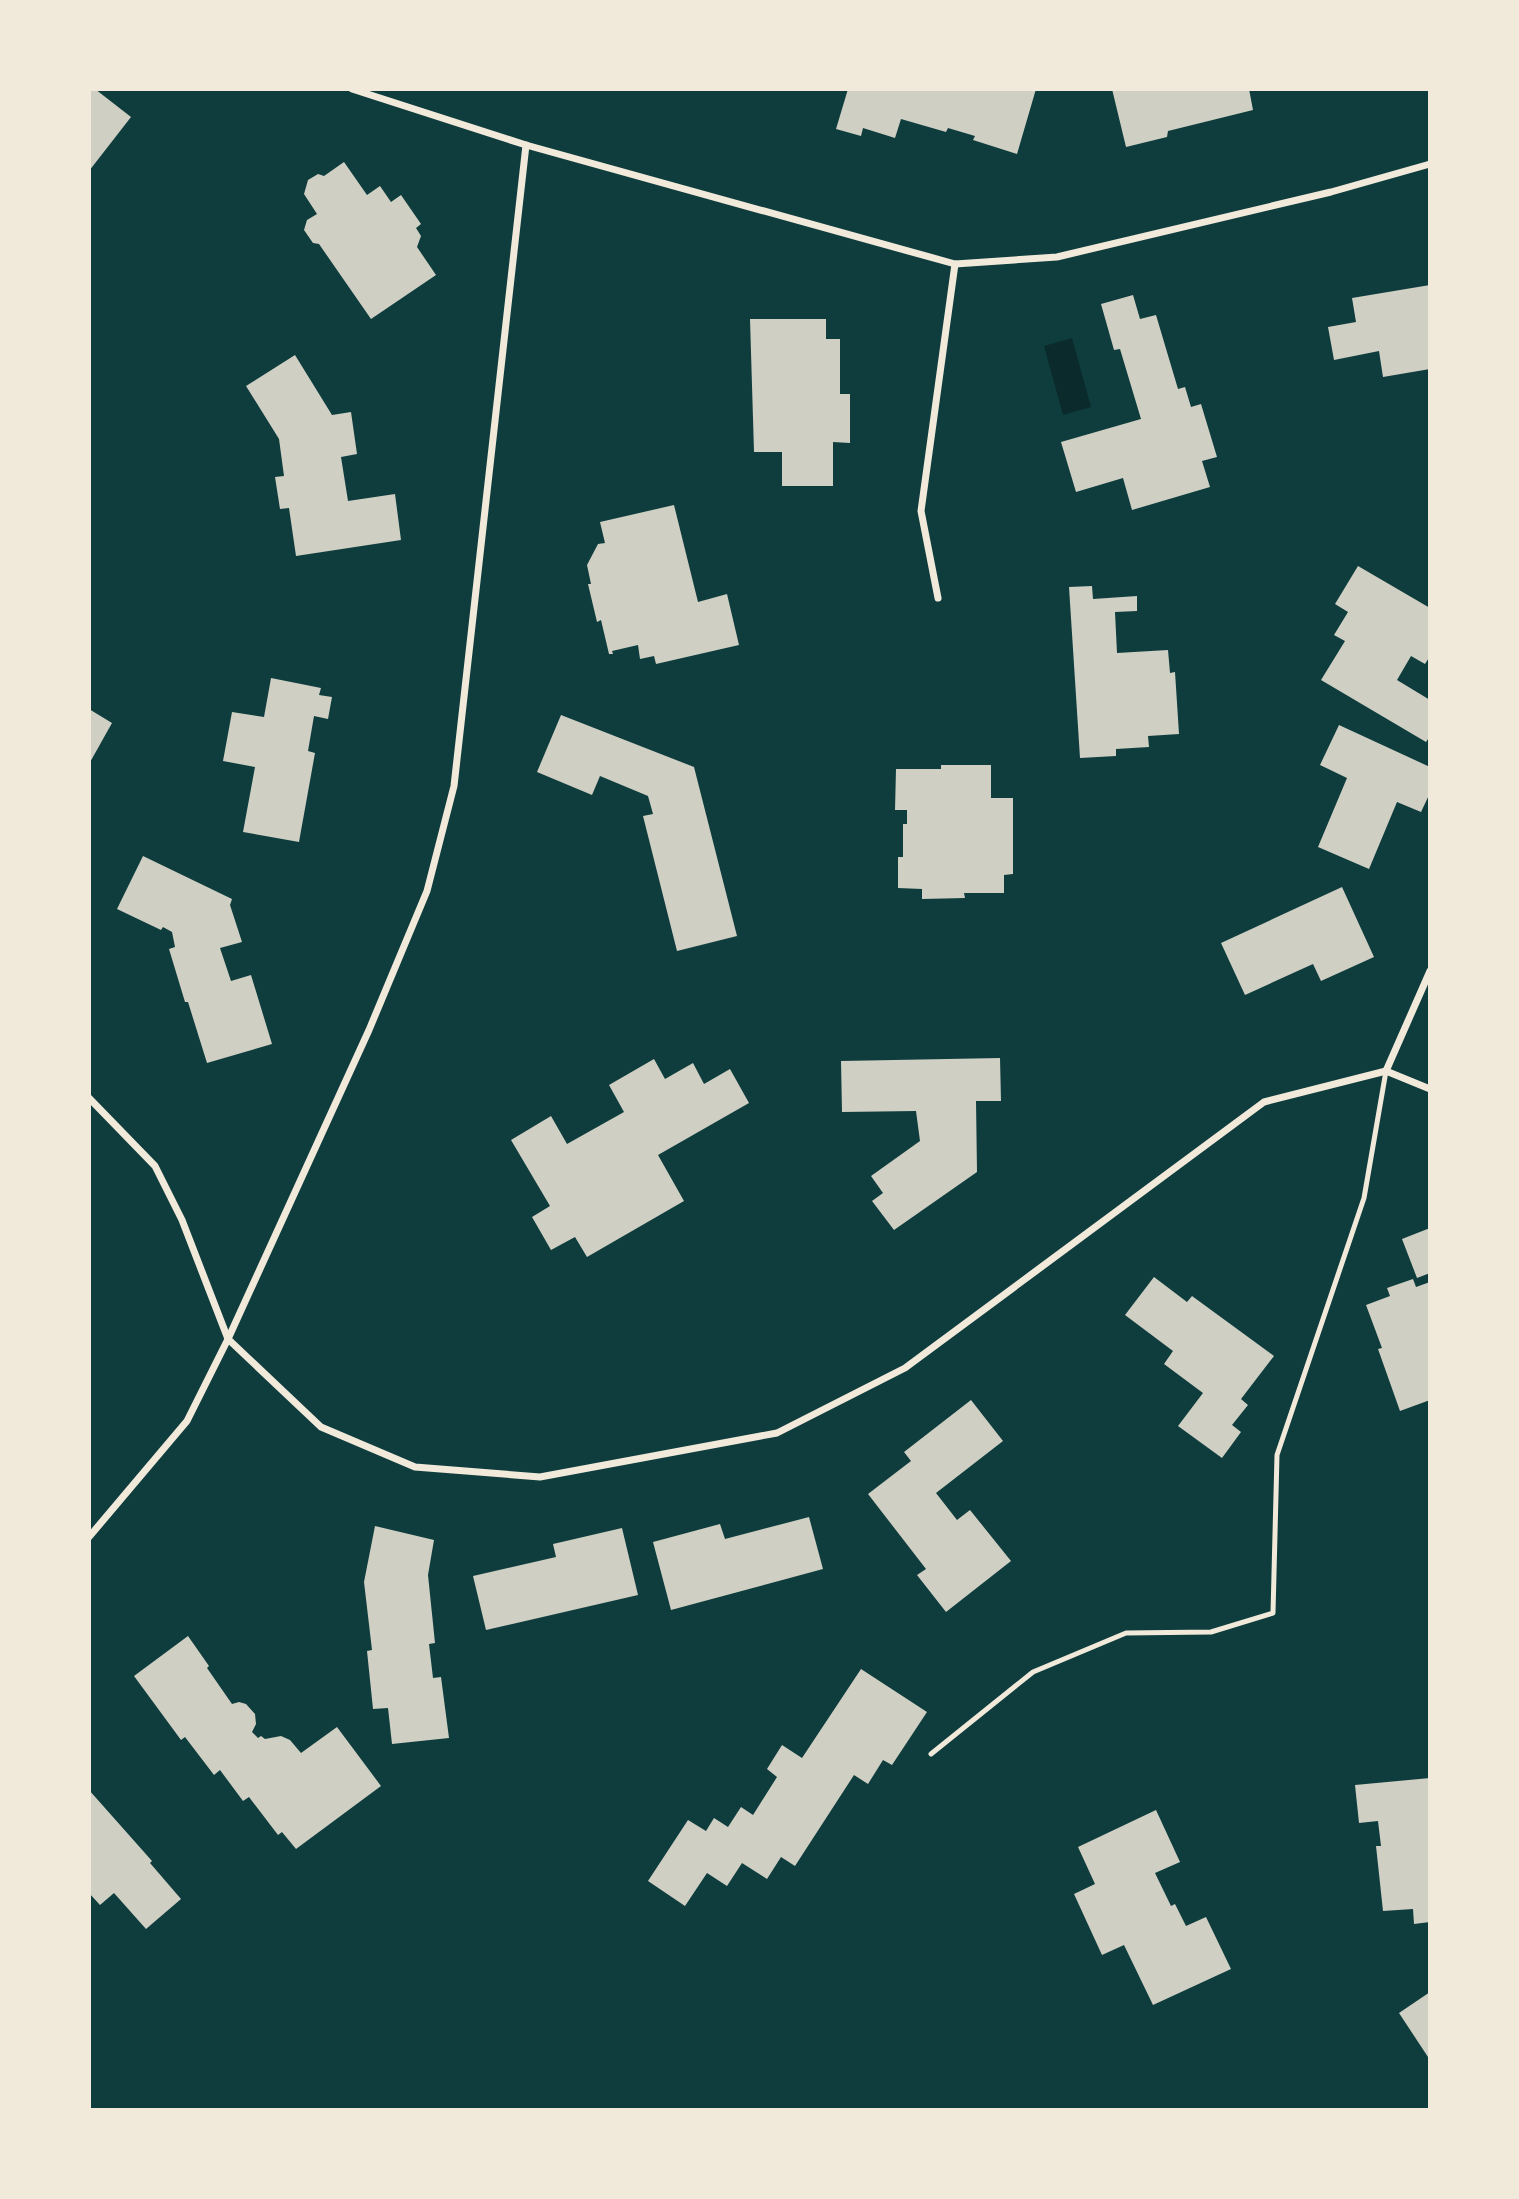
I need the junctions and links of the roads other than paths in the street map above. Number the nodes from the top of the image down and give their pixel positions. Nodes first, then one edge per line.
1 (352, 89) edge
2 (526, 145) junction
3 (1430, 164) edge
4 (955, 264) junction
5 (938, 598) dead end
6 (1430, 971) edge
7 (1386, 1071) junction
8 (1430, 1089) edge
9 (89, 1098) edge
10 (228, 1339) junction
11 (89, 1537) edge
12 (931, 1754) dead end

1 - 2 street
2 - 4 street
2 - 10 street
3 - 4 street
4 - 5 street
6 - 7 street
7 - 8 street
7 - 10 street
7 - 12 lane
9 - 10 street
10 - 11 street

